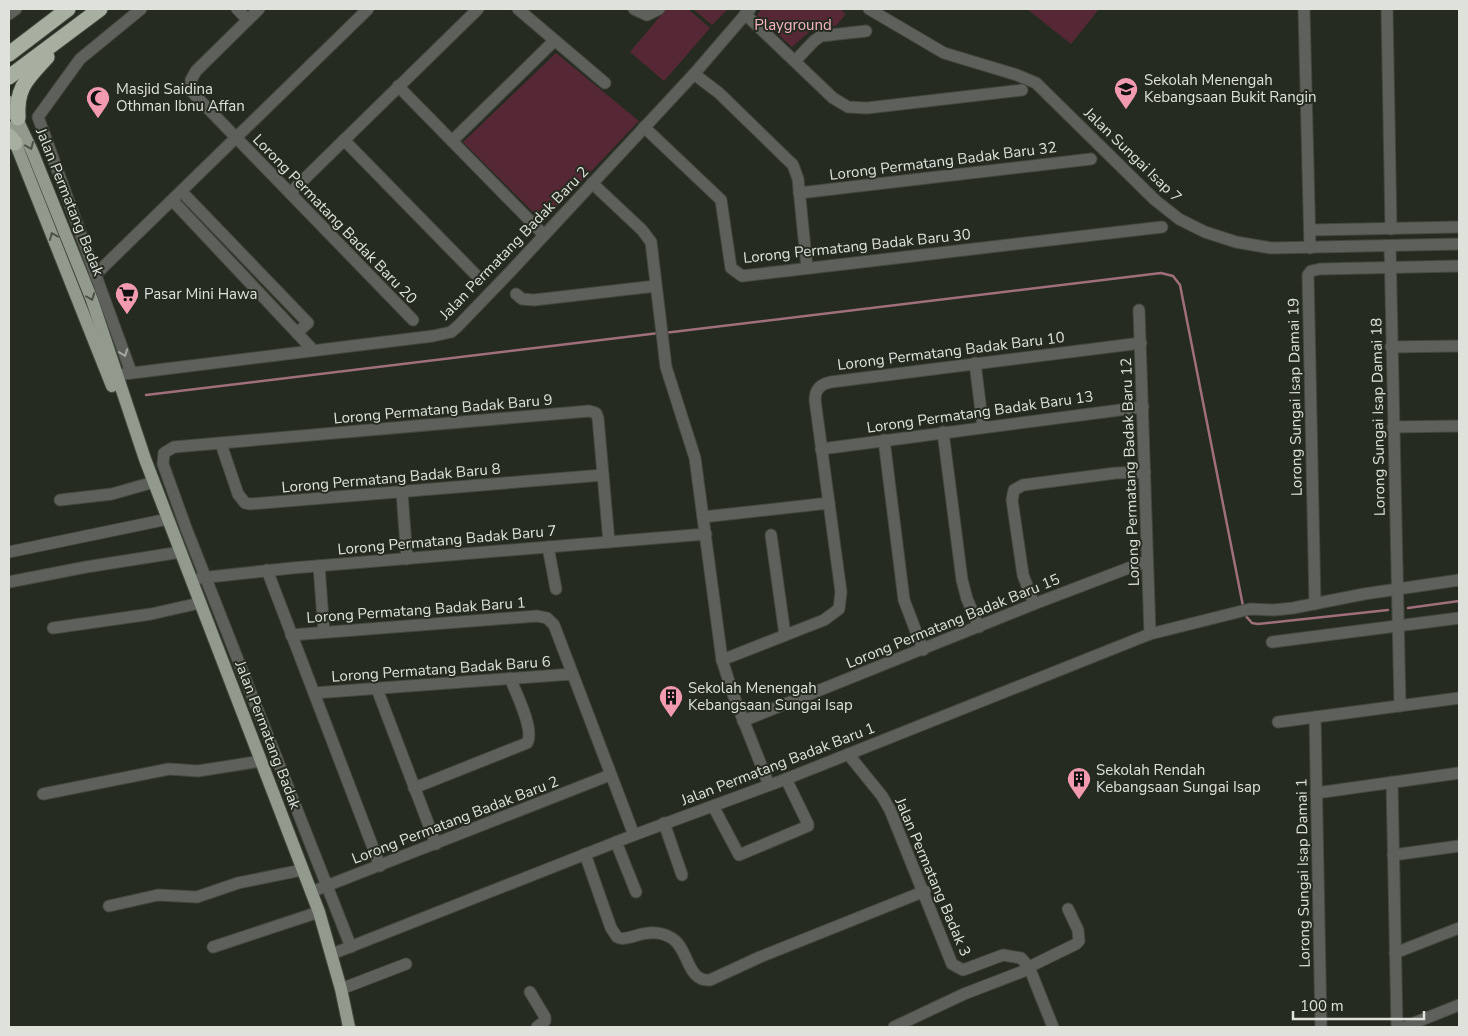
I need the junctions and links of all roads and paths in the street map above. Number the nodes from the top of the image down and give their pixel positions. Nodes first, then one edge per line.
1 (54, 9) edge
2 (68, 9) edge
3 (100, 9) edge
4 (141, 9) edge
5 (237, 9) edge
6 (259, 9) edge
7 (368, 9) edge
8 (478, 9) edge
9 (518, 9) edge
10 (634, 9) edge
11 (659, 9) edge
12 (869, 9) edge
13 (1304, 9) edge
14 (1387, 9) edge
15 (748, 12) edge
16 (248, 20) junction
17 (74, 29) junction
18 (866, 31) dead end
19 (554, 41) junction
20 (9, 43) edge
21 (9, 54) edge
22 (795, 61) junction
23 (694, 74) junction
24 (9, 77) edge
25 (605, 83) dead end
26 (398, 86) junction
27 (1022, 90) dead end
28 (9, 102) edge
29 (13, 122) edge
30 (644, 128) junction
31 (236, 138) junction
32 (12, 139) edge
33 (344, 140) junction
34 (452, 141) junction
35 (1091, 159) dead end
36 (592, 183) junction
37 (182, 192) junction
38 (290, 193) junction
39 (799, 193) junction
40 (173, 201) junction
41 (1162, 227) dead end
42 (1459, 227) edge
43 (1391, 229) junction
44 (1310, 230) junction
45 (544, 235) junction
46 (1459, 244) edge
47 (1390, 246) junction
48 (1310, 248) junction
49 (1459, 266) edge
50 (1390, 267) junction
51 (807, 268) junction
52 (95, 275) junction
53 (476, 275) dead end
54 (656, 286) junction
55 (516, 294) dead end
56 (1140, 310) dead end
57 (413, 320) dead end
58 (297, 333) junction
59 (1141, 343) junction
60 (1459, 346) edge
61 (1391, 347) junction
62 (313, 350) junction
63 (975, 363) junction
64 (131, 372) junction
65 (113, 375) junction
66 (1143, 407) junction
67 (983, 426) junction
68 (1459, 426) edge
69 (1393, 427) junction
70 (943, 432) junction
71 (884, 440) junction
72 (221, 444) junction
73 (821, 449) junction
74 (1145, 472) junction
75 (603, 475) junction
76 (154, 482) junction
77 (402, 493) junction
78 (60, 500) dead end
79 (829, 503) junction
80 (703, 517) junction
81 (168, 519) junction
82 (706, 534) junction
83 (771, 535) dead end
84 (609, 542) junction
85 (548, 547) junction
86 (9, 552) edge
87 (181, 552) junction
88 (407, 558) junction
89 (1147, 561) junction
90 (319, 566) junction
91 (267, 570) junction
92 (206, 577) junction
93 (191, 579) junction
94 (1459, 580) edge
95 (9, 582) edge
96 (1397, 588) junction
97 (556, 589) dead end
98 (200, 603) junction
99 (1034, 604) junction
100 (1315, 604) junction
101 (1459, 618) edge
102 (1398, 626) junction
103 (979, 627) junction
104 (53, 628) dead end
105 (324, 632) junction
106 (1150, 634) junction
107 (292, 635) junction
108 (785, 636) junction
109 (1272, 642) dead end
110 (922, 650) junction
111 (722, 660) junction
112 (572, 674) junction
113 (510, 678) junction
114 (377, 689) junction
115 (314, 693) junction
116 (1459, 698) edge
117 (1400, 706) junction
118 (1315, 717) junction
119 (743, 721) junction
120 (1278, 722) dead end
121 (848, 754) junction
122 (261, 761) junction
123 (1459, 773) edge
124 (610, 775) junction
125 (786, 779) junction
126 (1392, 782) junction
127 (769, 785) junction
128 (414, 788) junction
129 (1316, 793) junction
130 (43, 794) dead end
131 (713, 806) junction
132 (664, 824) junction
133 (634, 835) junction
134 (616, 842) junction
135 (436, 844) junction
136 (1459, 846) edge
137 (585, 854) junction
138 (1393, 855) junction
139 (380, 866) junction
140 (302, 870) junction
141 (682, 875) dead end
142 (328, 886) junction
143 (925, 891) junction
144 (311, 892) junction
145 (636, 892) dead end
146 (109, 906) dead end
147 (1068, 909) dead end
148 (319, 912) junction
149 (1459, 928) edge
150 (213, 947) dead end
151 (351, 947) junction
152 (1395, 953) junction
153 (332, 954) junction
154 (406, 964) dead end
155 (1029, 968) junction
156 (341, 989) junction
157 (530, 992) dead end
158 (1459, 1005) edge
159 (349, 1027) edge
160 (537, 1027) edge
161 (894, 1027) edge
162 (1053, 1027) edge
163 (1321, 1027) edge
164 (1397, 1027) edge
165 (1404, 1027) edge

1 - 20 highway
2 - 21 highway
3 - 17 highway
4 - 52 street
5 - 16 street
6 - 16 street, Lorong Permatang Badak Baru 20
7 - 31 street
8 - 26 street
9 - 19 street
10 - 11 street
12 - 48 street, Jalan Sungai Isap 7
13 - 44 street
14 - 43 street
15 - 22 street
15 - 23 street, Jalan Permatang Badak Baru 2
16 - 31 street, Lorong Permatang Badak Baru 20
17 - 24 highway
17 - 29 highway
18 - 22 street
19 - 25 street
19 - 34 street
22 - 27 street
23 - 30 street, Jalan Permatang Badak Baru 2
23 - 39 street
26 - 33 street
26 - 34 street
28 - 29 main road, Jalan Permatang Badak
29 - 32 main road, Jalan Permatang Badak
29 -> 65 main road, Jalan Permatang Badak
30 - 36 street, Jalan Permatang Badak Baru 2
30 - 51 street, Lorong Permatang Badak Baru 30
31 - 37 street
31 - 38 street, Lorong Permatang Badak Baru 20
65 -> 32 main road, Jalan Permatang Badak
33 - 38 street
33 - 53 street
34 - 45 street
35 - 39 street, Lorong Permatang Badak Baru 32
36 - 45 street, Jalan Permatang Badak Baru 2
36 - 54 street
37 - 40 street
37 - 58 street
38 - 57 street, Lorong Permatang Badak Baru 20
39 - 51 street
40 - 52 street
40 - 58 street
41 - 51 street, Lorong Permatang Badak Baru 30
42 - 43 street
43 - 44 street
44 - 48 street
45 - 62 street, Jalan Permatang Badak Baru 2
46 - 47 street, Jalan Sungai Isap 7
47 - 48 street, Jalan Sungai Isap 7
47 - 50 street, Lorong Sungai Isap Damai 18
49 - 50 street
50 - 61 street, Lorong Sungai Isap Damai 18
50 - 100 street, Lorong Sungai Isap Damai 19
52 -> 64 street
54 - 55 street
54 - 80 street
56 - 59 street, Lorong Permatang Badak Baru 12
58 - 62 street
59 - 63 street, Lorong Permatang Badak Baru 10
59 - 66 street, Lorong Permatang Badak Baru 12
60 - 61 street
61 - 69 street, Lorong Sungai Isap Damai 18
62 - 64 street, Jalan Permatang Badak Baru 2
63 - 67 street
63 - 73 street, Lorong Permatang Badak Baru 10
64 - 65 street, Jalan Permatang Badak Baru 2
65 - 76 main road, Jalan Permatang Badak
66 - 67 street, Lorong Permatang Badak Baru 13
66 - 74 street, Lorong Permatang Badak Baru 12
67 - 70 street, Lorong Permatang Badak Baru 13
68 - 69 street
69 - 96 street, Lorong Sungai Isap Damai 18
70 - 71 street, Lorong Permatang Badak Baru 13
70 - 103 street
71 - 73 street, Lorong Permatang Badak Baru 13
71 - 110 street
72 - 75 street, Lorong Permatang Badak Baru 9
72 - 77 street, Lorong Permatang Badak Baru 8
72 - 92 street, Lorong Permatang Badak Baru 9
73 - 79 street, Lorong Permatang Badak Baru 10
74 - 89 street, Lorong Permatang Badak Baru 12
74 - 99 street
75 - 77 street, Lorong Permatang Badak Baru 8
75 - 84 street, Lorong Permatang Badak Baru 9
76 - 78 street
76 - 81 main road, Jalan Permatang Badak
77 - 88 street
79 - 80 street
79 - 108 street, Lorong Permatang Badak Baru 10
80 - 82 street
81 - 86 street
81 - 87 main road, Jalan Permatang Badak
82 - 84 street, Lorong Permatang Badak Baru 7
82 - 111 street
83 - 108 street
84 - 85 street, Lorong Permatang Badak Baru 7
85 - 88 street, Lorong Permatang Badak Baru 7
85 - 97 street
87 - 93 main road, Jalan Permatang Badak
87 - 95 street
88 - 90 street, Lorong Permatang Badak Baru 7
89 - 99 street, Lorong Permatang Badak Baru 15
89 - 106 street, Lorong Permatang Badak Baru 12
90 - 91 street, Lorong Permatang Badak Baru 7
90 - 105 street
91 - 92 street, Lorong Permatang Badak Baru 7
91 - 107 street
92 - 93 street, Lorong Permatang Badak Baru 7
92 - 142 street
93 - 98 main road, Jalan Permatang Badak
94 - 96 street, Jalan Permatang Badak Baru 1
96 - 100 street, Jalan Permatang Badak Baru 1
96 - 102 street, Lorong Sungai Isap Damai 18
98 - 104 street
98 - 122 main road, Jalan Permatang Badak
99 - 103 street, Lorong Permatang Badak Baru 15
100 - 106 street, Jalan Permatang Badak Baru 1
101 - 102 street
102 - 109 street
102 - 117 street, Lorong Sungai Isap Damai 18
103 - 110 street, Lorong Permatang Badak Baru 15
105 - 107 street, Lorong Permatang Badak Baru 1
105 - 112 street, Lorong Permatang Badak Baru 1
106 - 121 street, Jalan Permatang Badak Baru 1
107 - 115 street
108 - 111 street, Lorong Permatang Badak Baru 10
110 - 119 street, Lorong Permatang Badak Baru 15
111 - 119 street
112 - 113 street, Lorong Permatang Badak Baru 6
112 - 124 street, Lorong Permatang Badak Baru 1
113 - 114 street, Lorong Permatang Badak Baru 6
113 - 128 street
114 - 115 street, Lorong Permatang Badak Baru 6
114 - 128 street
115 - 139 street
116 - 117 street
117 - 118 street
118 - 120 street
118 - 129 street, Lorong Sungai Isap Damai 1
119 - 127 street
121 - 125 street, Jalan Permatang Badak Baru 1
121 - 143 street, Jalan Permatang Badak 3
122 - 130 street
122 - 140 main road, Jalan Permatang Badak
123 - 126 street
124 - 133 street, Lorong Permatang Badak Baru 1
124 - 135 street, Lorong Permatang Badak Baru 2
125 - 127 street, Jalan Permatang Badak Baru 1
125 - 131 street
126 - 129 street
126 - 138 street
127 - 131 street, Jalan Permatang Badak Baru 1
128 - 135 street
129 - 163 street, Lorong Sungai Isap Damai 1
131 - 132 street, Jalan Permatang Badak Baru 1
132 - 133 street, Jalan Permatang Badak Baru 1
132 - 141 street
133 - 134 street, Jalan Permatang Badak Baru 1
134 - 137 street, Jalan Permatang Badak Baru 1
134 - 145 street
135 - 139 street, Lorong Permatang Badak Baru 2
136 - 138 street
137 - 143 street
137 - 151 street, Jalan Permatang Badak Baru 1
138 - 152 street
139 - 142 street, Lorong Permatang Badak Baru 2
140 - 144 main road, Jalan Permatang Badak
140 - 146 street
142 - 144 street, Lorong Permatang Badak Baru 2
142 - 151 street
143 - 155 street, Jalan Permatang Badak 3
144 - 148 main road, Jalan Permatang Badak
147 - 155 street
148 - 150 street
148 - 153 main road, Jalan Permatang Badak
149 - 152 street
151 - 153 street, Jalan Permatang Badak Baru 1
152 - 164 street
153 - 156 main road, Jalan Permatang Badak
154 - 156 street
155 - 161 street
155 - 162 street
156 - 159 main road, Jalan Permatang Badak
157 - 160 street
158 - 165 street

